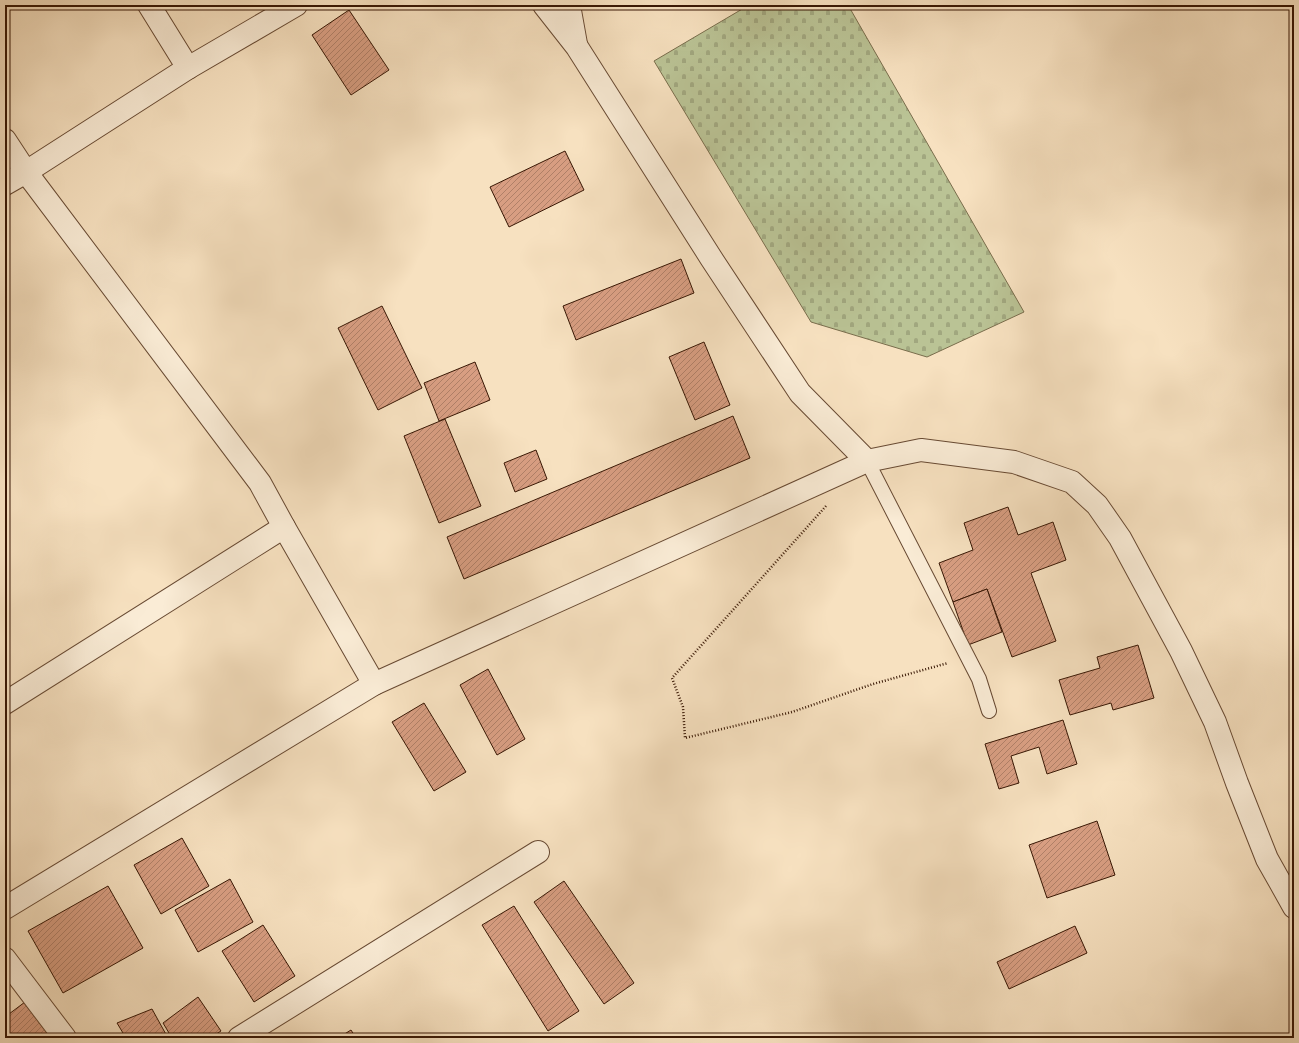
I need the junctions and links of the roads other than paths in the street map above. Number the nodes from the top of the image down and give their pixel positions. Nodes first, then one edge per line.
1 (149, 5) edge
2 (296, 5) edge
3 (544, 5) edge
4 (569, 5) edge
5 (576, 47) junction
6 (188, 68) junction
7 (5, 140) edge
8 (26, 172) junction
9 (5, 184) edge
10 (867, 461) junction
11 (284, 527) junction
12 (374, 684) junction
13 (5, 703) edge
14 (989, 711) dead end
15 (538, 852) dead end
16 (1294, 907) edge
17 (5, 908) edge
18 (5, 959) edge
19 (65, 1038) edge
20 (239, 1038) edge

1 - 6 street
2 - 6 street
3 - 5 street
4 - 5 street
5 - 10 street
6 - 8 street
7 - 8 street
8 - 9 street
8 - 11 street
10 - 12 street
10 - 14 lane
10 - 16 street
11 - 12 street
11 - 13 street
12 - 17 street
15 - 20 street
18 - 19 street

